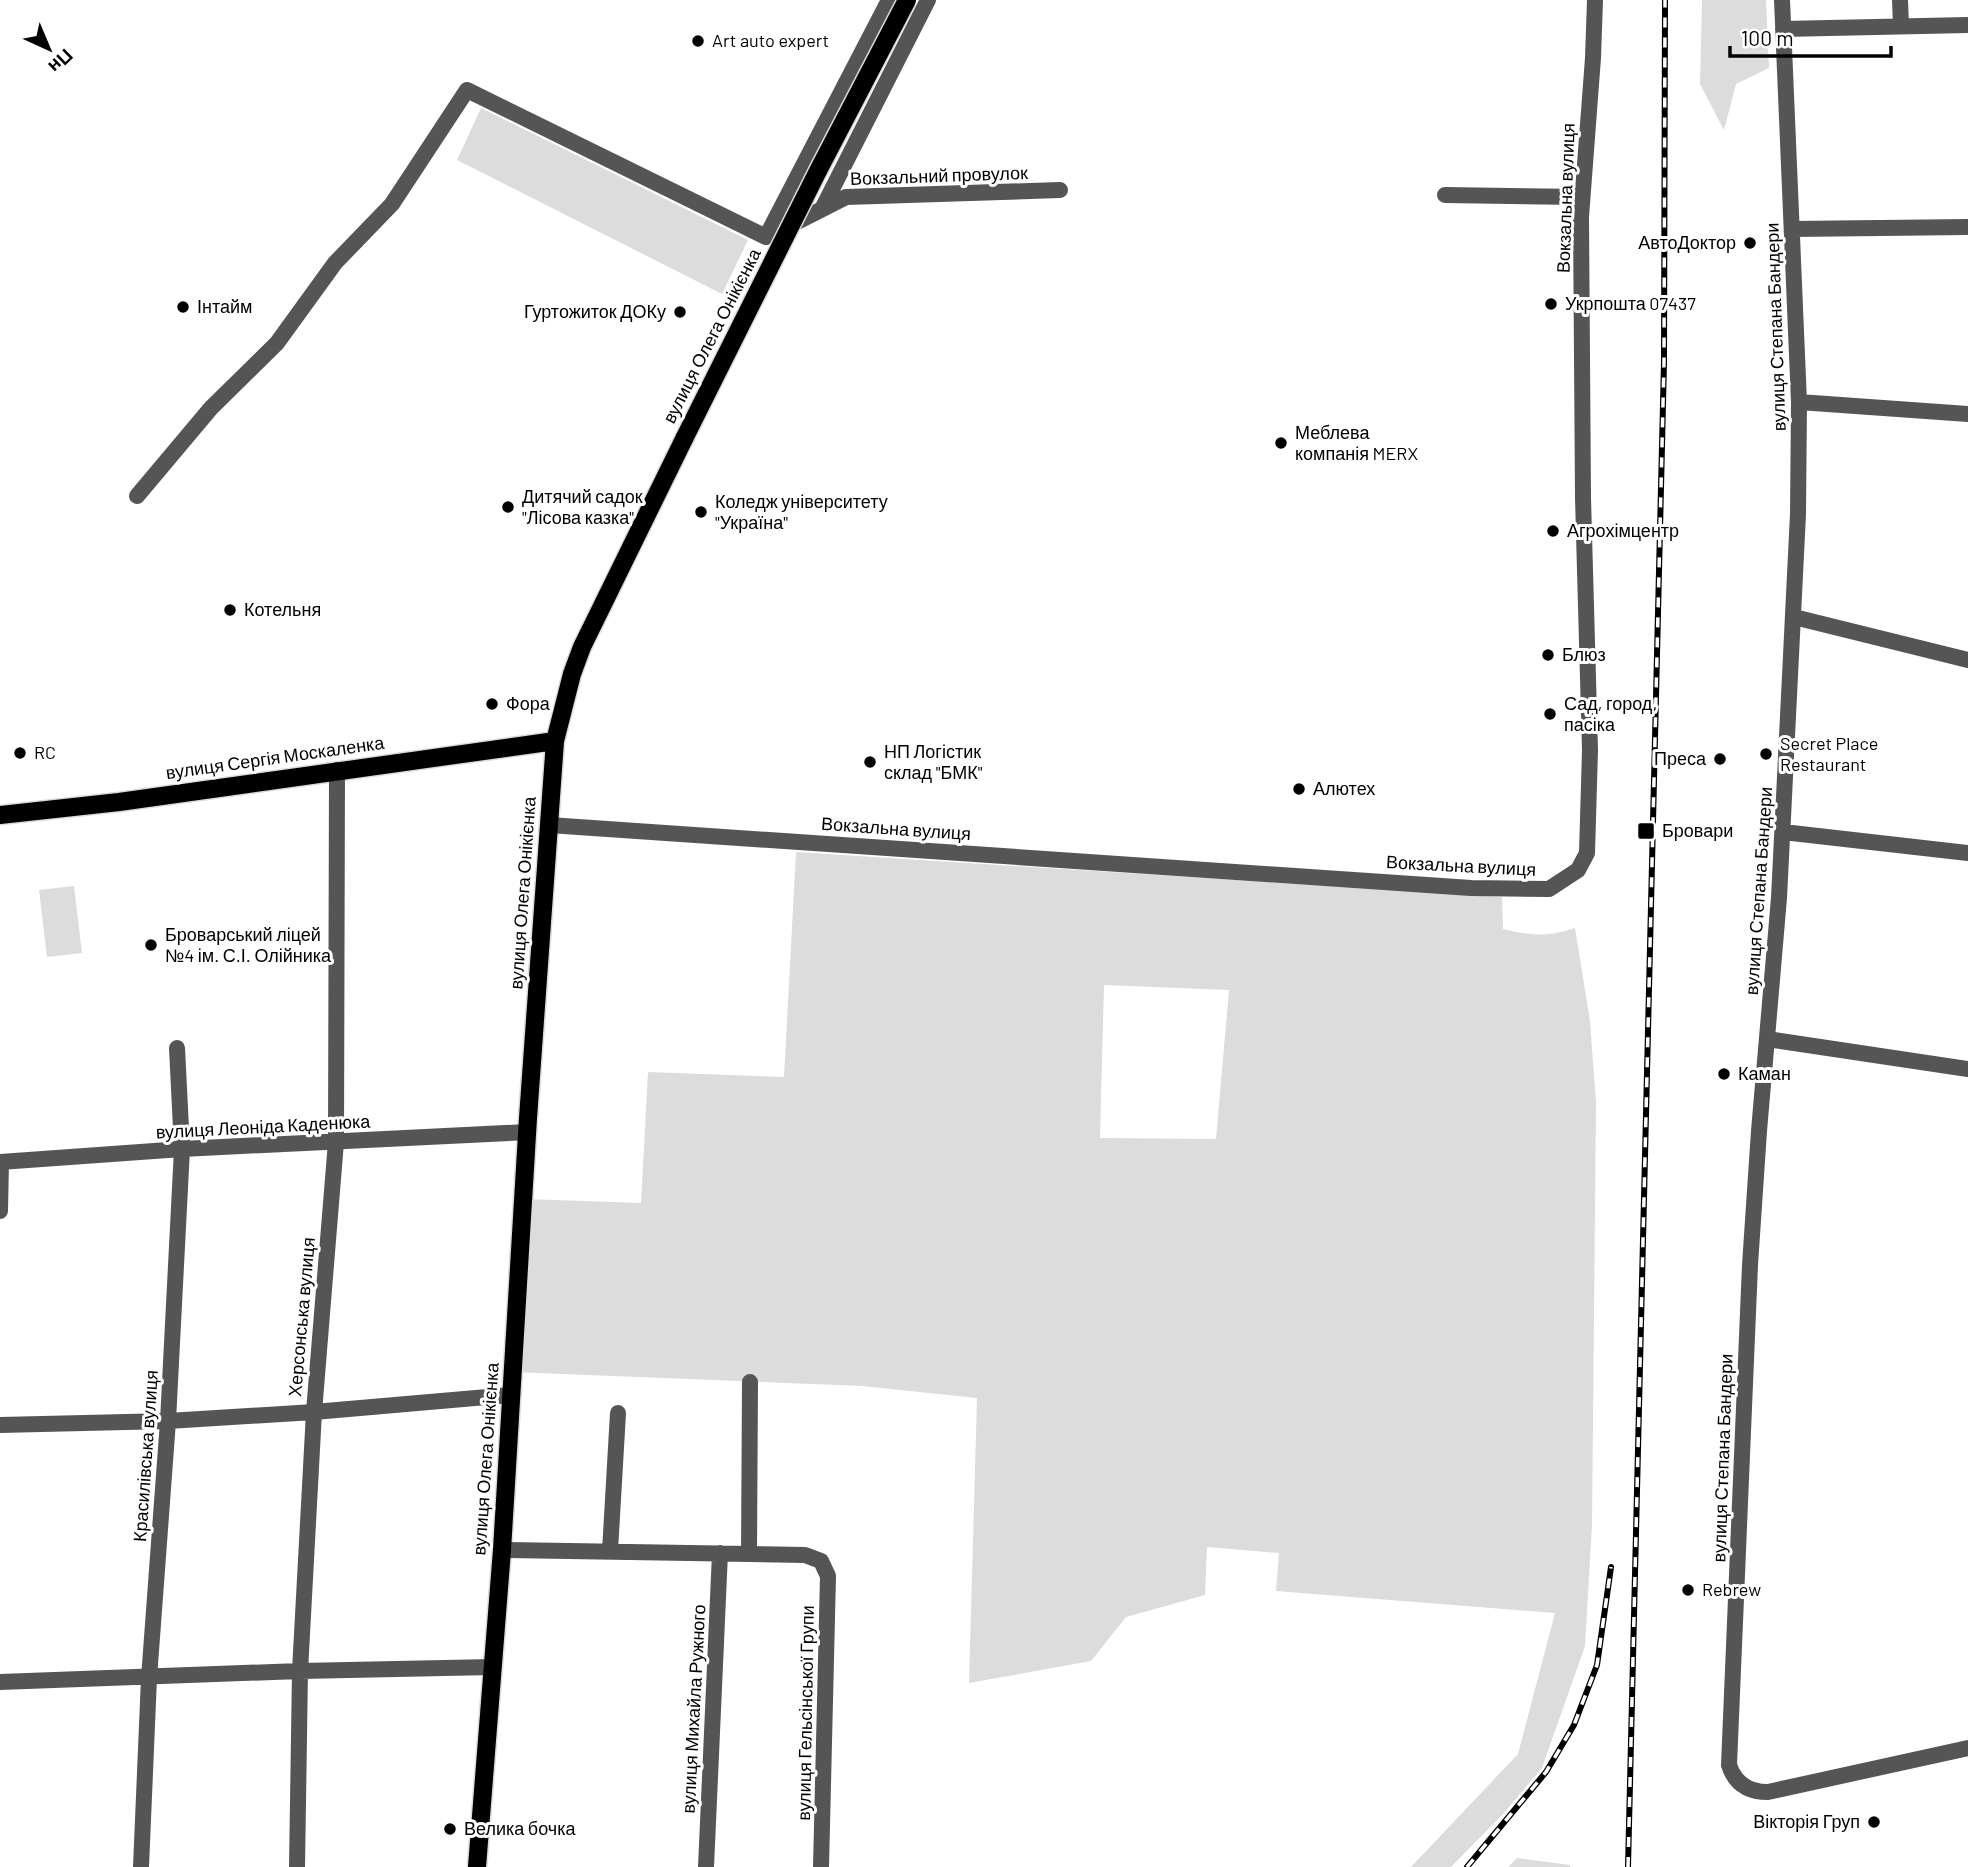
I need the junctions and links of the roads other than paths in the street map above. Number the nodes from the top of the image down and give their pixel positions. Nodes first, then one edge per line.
1 (888, 0) edge
2 (907, 0) edge
3 (928, 0) edge
4 (1595, 0) edge
5 (1782, 0) edge
6 (1900, 0) edge
7 (1968, 25) edge
8 (1901, 26) junction
9 (1783, 29) junction
10 (1060, 190) dead end
11 (1446, 195) dead end
12 (1582, 197) junction
13 (822, 209) junction
14 (1968, 227) edge
15 (1792, 229) junction
16 (766, 237) junction
17 (1799, 402) junction
18 (1968, 414) edge
19 (137, 496) dead end
20 (1794, 617) junction
21 (1968, 660) edge
22 (555, 741) junction
23 (337, 771) junction
24 (0, 815) edge
25 (549, 825) junction
26 (1783, 832) junction
27 (1968, 853) edge
28 (1767, 1040) junction
29 (177, 1048) dead end
30 (1968, 1069) edge
31 (527, 1132) junction
32 (336, 1142) junction
33 (182, 1149) junction
34 (1, 1162) edge
35 (0, 1211) edge
36 (750, 1382) dead end
37 (511, 1395) junction
38 (314, 1412) junction
39 (618, 1413) dead end
40 (168, 1421) junction
41 (0, 1425) edge
42 (502, 1550) junction
43 (610, 1550) junction
44 (720, 1553) junction
45 (749, 1553) junction
46 (493, 1667) junction
47 (300, 1671) junction
48 (149, 1678) junction
49 (0, 1682) edge
50 (1968, 1748) edge
51 (141, 1867) edge
52 (297, 1867) edge
53 (477, 1867) edge
54 (706, 1867) edge
55 (821, 1867) edge

1 - 16 street
2 - 22 main road, вулиця Олега Онікієнка, bridge
3 - 13 street
4 - 12 street, Вокзальна вулиця
5 - 9 street, вулиця Степана Бандери
6 - 8 street
7 - 8 street
8 - 9 street
9 - 15 street, вулиця Степана Бандери
10 - 13 street, Вокзальний провулок
11 - 12 street
12 - 25 street, Вокзальна вулиця
13 - 16 street, Вокзальний провулок
14 - 15 street
15 - 17 street, вулиця Степана Бандери
16 - 19 street
17 - 18 street
17 - 20 street, вулиця Степана Бандери
20 - 21 street
20 - 26 street, вулиця Степана Бандери
22 - 23 main road, вулиця Сергія Москаленка
22 - 25 main road, вулиця Олега Онікієнка
23 - 24 main road, вулиця Сергія Москаленка
23 - 32 street, Херсонська вулиця
25 - 31 main road, вулиця Олега Онікієнка
26 - 27 street
26 - 28 street, вулиця Степана Бандери
28 - 30 street
28 - 50 street, вулиця Степана Бандери
29 - 33 street, Красилівська вулиця
31 - 32 street, вулиця Леоніда Каденюка
31 - 37 main road, вулиця Олега Онікієнка
32 - 33 street, вулиця Леоніда Каденюка
32 - 38 street, Херсонська вулиця
33 - 34 street, вулиця Леоніда Каденюка
33 - 40 street, Красилівська вулиця
34 - 35 street
36 - 45 street
37 - 38 street
37 - 42 main road, вулиця Олега Онікієнка
38 - 40 street
38 - 47 street, Херсонська вулиця
39 - 43 street
40 - 41 street
40 - 48 street, Красилівська вулиця
42 - 43 street
42 - 46 main road, вулиця Олега Онікієнка
43 - 44 street
44 - 45 street
44 - 54 street, вулиця Михайла Ружного
45 - 55 street, вулиця Гельсінської Групи
46 - 47 street
46 - 53 main road, вулиця Олега Онікієнка
47 - 48 street
47 - 52 street, Херсонська вулиця
48 - 49 street
48 - 51 street, Красилівська вулиця

